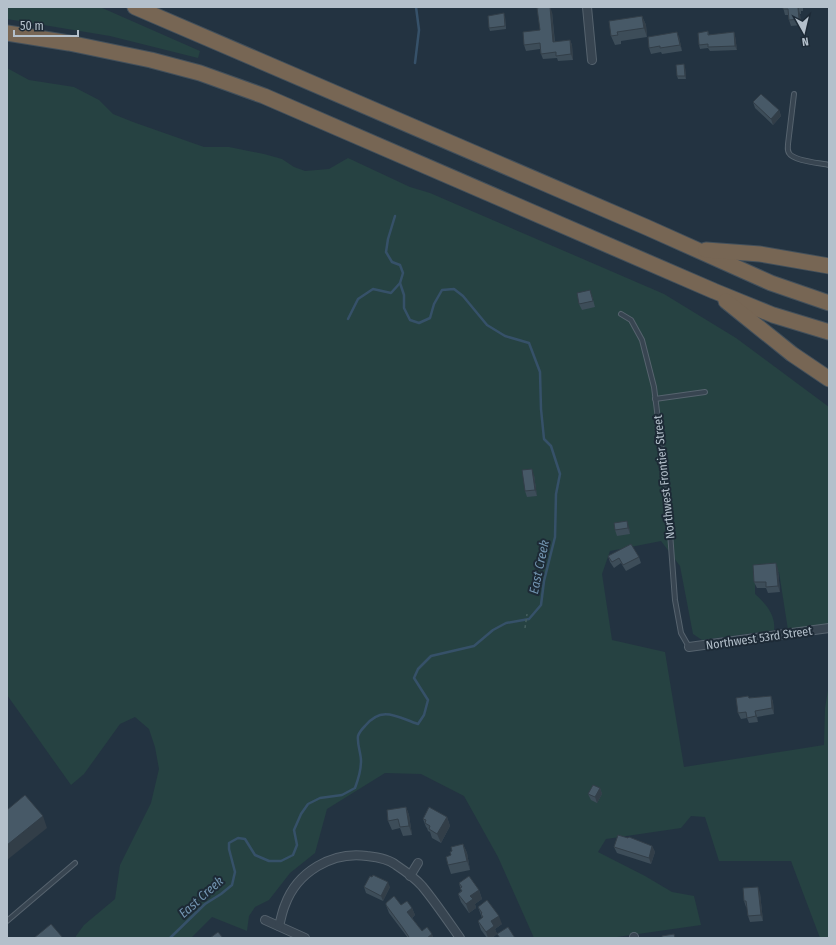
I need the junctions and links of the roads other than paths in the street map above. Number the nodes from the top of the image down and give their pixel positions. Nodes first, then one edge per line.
1 (135, 7) edge
2 (587, 7) edge
3 (7, 33) edge
4 (592, 60) dead end
5 (794, 94) dead end
6 (829, 165) edge
7 (695, 250) junction
8 (829, 266) edge
9 (714, 292) junction
10 (829, 303) edge
11 (621, 314) dead end
12 (829, 332) edge
13 (829, 379) edge
14 (705, 392) dead end
15 (655, 399) junction
16 (829, 628) edge
17 (689, 647) joint
18 (75, 863) dead end
19 (418, 863) dead end
20 (410, 876) junction
21 (265, 920) dead end
22 (7, 921) edge
23 (279, 926) junction
24 (305, 938) edge
25 (460, 938) edge

1 - 7 highway
2 - 4 street
3 - 9 highway
5 - 6 lane
7 - 8 highway
7 - 10 highway
9 - 12 highway
9 - 13 highway
11 - 15 lane, Northwest Frontier Street
14 - 15 lane
15 - 17 lane, Northwest Frontier Street
16 - 17 street, Northwest 53rd Street
18 - 22 lane
19 - 20 street
20 - 23 street
20 - 25 street
21 - 23 street
23 - 24 street

